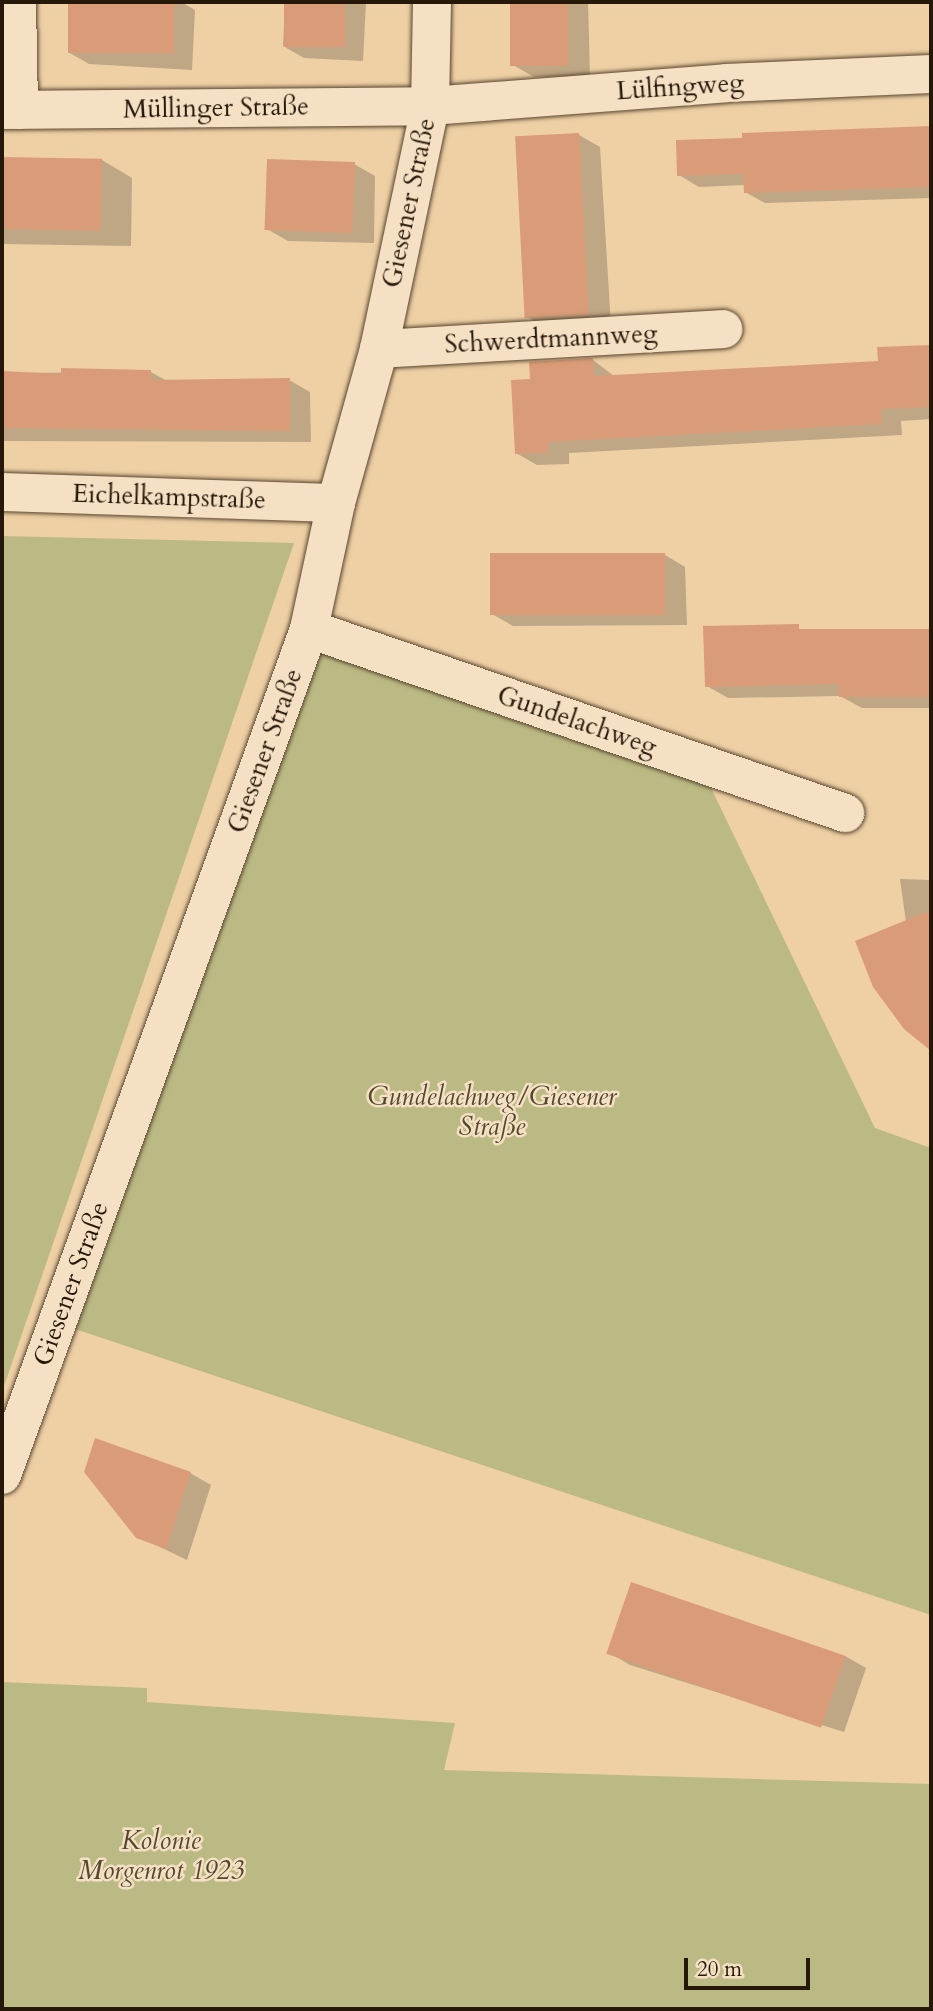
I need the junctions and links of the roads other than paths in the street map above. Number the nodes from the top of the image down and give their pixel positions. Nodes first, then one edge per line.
1 (17, 2) edge
2 (432, 2) edge
3 (931, 74) edge
4 (430, 106) junction
5 (10, 110) edge
6 (723, 329) dead end
7 (379, 349) junction
8 (2, 492) edge
9 (336, 503) junction
10 (309, 629) junction
11 (845, 813) dead end
12 (2, 1475) edge

1 - 5 street
2 - 4 street, Giesener Straße
3 - 4 street, Lülfingweg
4 - 5 street, Müllinger Straße
4 - 7 street, Giesener Straße
6 - 7 street, Schwerdtmannweg
7 - 9 street, Giesener Straße
8 - 9 street, Eichelkampstraße
9 - 10 street, Giesener Straße
10 - 11 street, Gundelachweg
10 - 12 street, Giesener Straße

